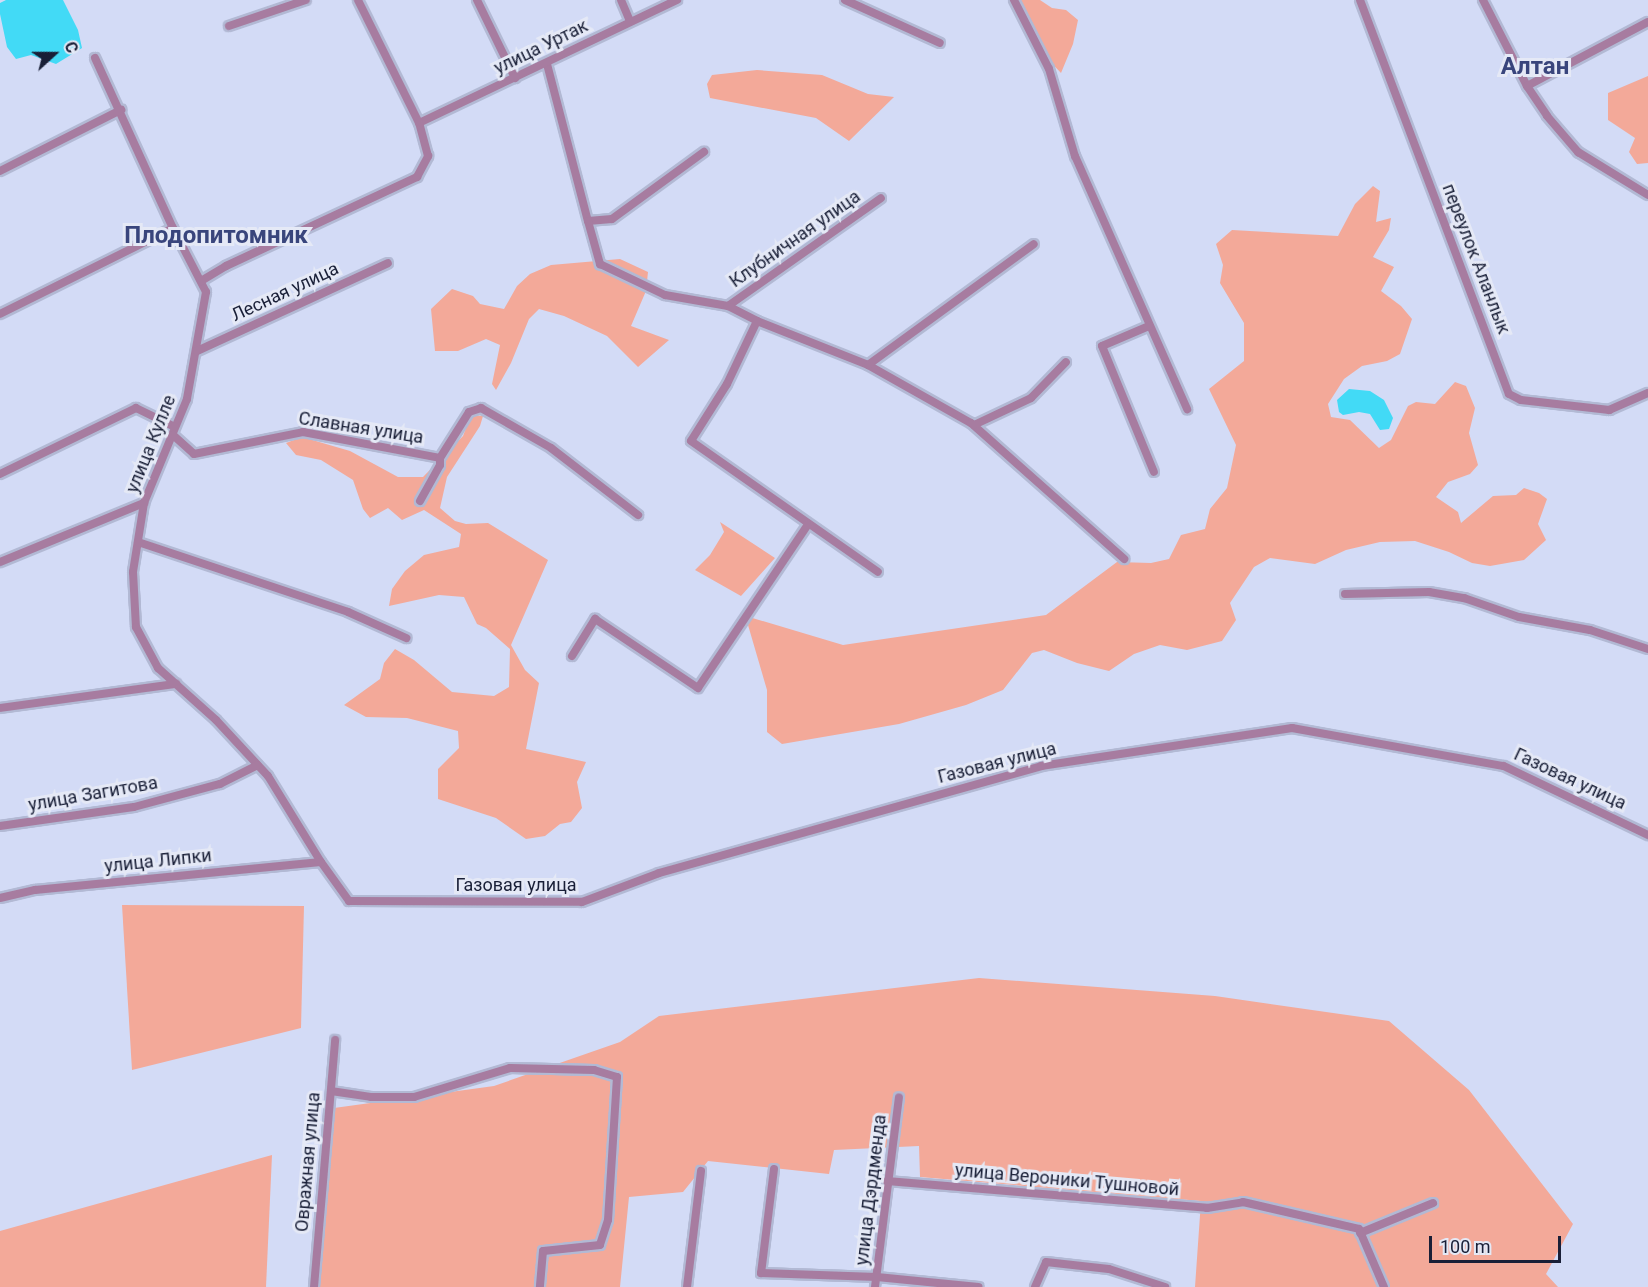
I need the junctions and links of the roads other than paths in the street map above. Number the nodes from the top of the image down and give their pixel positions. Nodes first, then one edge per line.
1 (306, 0) edge
2 (358, 0) edge
3 (477, 0) edge
4 (621, 0) edge
5 (677, 0) edge
6 (845, 0) edge
7 (1014, 0) edge
8 (1360, 0) edge
9 (1483, 0) edge
10 (630, 21) junction
11 (1648, 22) edge
12 (229, 26) dead end
13 (940, 43) dead end
14 (95, 58) dead end
15 (547, 64) junction
16 (515, 78) junction
17 (1527, 86) junction
18 (121, 110) junction
19 (419, 123) junction
20 (704, 153) dead end
21 (0, 171) edge
22 (1648, 195) edge
23 (881, 198) dead end
24 (588, 221) junction
25 (173, 228) junction
26 (1034, 244) dead end
27 (388, 263) dead end
28 (201, 281) junction
29 (728, 306) junction
30 (0, 314) edge
31 (757, 321) junction
32 (1149, 326) junction
33 (197, 351) junction
34 (1066, 362) dead end
35 (868, 364) junction
36 (1648, 393) edge
37 (1187, 409) dead end
38 (974, 425) junction
39 (174, 431) junction
40 (440, 458) junction
41 (1154, 472) dead end
42 (0, 474) edge
43 (420, 501) dead end
44 (144, 502) junction
45 (638, 514) dead end
46 (808, 524) junction
47 (138, 542) junction
48 (1124, 559) dead end
49 (0, 562) edge
50 (878, 573) dead end
51 (1345, 594) dead end
52 (406, 638) dead end
53 (1648, 649) edge
54 (572, 656) dead end
55 (176, 684) junction
56 (0, 708) edge
57 (258, 765) junction
58 (0, 826) edge
59 (1648, 835) edge
60 (321, 862) junction
61 (0, 898) edge
62 (349, 901) joint
63 (335, 1040) dead end
64 (331, 1091) junction
65 (899, 1098) dead end
66 (774, 1169) dead end
67 (701, 1171) dead end
68 (887, 1181) junction
69 (1433, 1203) dead end
70 (1360, 1233) junction
71 (877, 1276) junction
72 (314, 1287) edge
73 (540, 1287) edge
74 (687, 1287) edge
75 (875, 1287) edge
76 (979, 1287) edge
77 (1035, 1287) edge
78 (1165, 1287) edge
79 (1384, 1287) edge

1 - 12 street
2 - 19 street
3 - 16 street
4 - 10 street
5 - 10 street, улица Уртак
6 - 13 street
7 - 32 street
8 - 36 street, переулок Аланлык
9 - 17 street
10 - 15 street, улица Уртак
11 - 17 street
14 - 18 street, улица Кулле
15 - 16 street, улица Уртак
15 - 24 street, Клубничная улица
16 - 19 street, улица Уртак
17 - 22 street
18 - 21 street
18 - 25 street, улица Кулле
19 - 28 street
20 - 24 street
23 - 29 street, Клубничная улица
24 - 29 street, Клубничная улица
25 - 28 street, улица Кулле
25 - 30 street
26 - 35 street
27 - 33 street, Лесная улица
28 - 33 street, улица Кулле
29 - 31 street
31 - 35 street
31 - 46 street
32 - 37 street
32 - 41 street
33 - 39 street, улица Кулле
34 - 38 street
35 - 38 street
38 - 48 street
39 - 40 street, Славная улица
39 - 42 street
39 - 44 street, улица Кулле
40 - 43 street
40 - 45 street, Славная улица
44 - 47 street, улица Кулле
44 - 49 street
46 - 50 street
46 - 54 street
47 - 52 street
47 - 55 street, улица Кулле
51 - 53 street
55 - 56 street
55 - 57 street, улица Кулле
57 - 58 street, улица Загитова
57 - 60 street, улица Кулле
59 - 62 street, Газовая улица
60 - 61 street, улица Липки
60 - 62 street, улица Кулле
63 - 64 street, Овражная улица
64 - 72 street, Овражная улица
64 - 73 street
65 - 68 street, улица Дэрдменда
66 - 71 street
67 - 74 street
68 - 70 street, улица Вероники Тушновой
68 - 71 street, улица Дэрдменда
69 - 70 street
70 - 79 street
71 - 75 street, улица Дэрдменда
71 - 76 street
77 - 78 street

